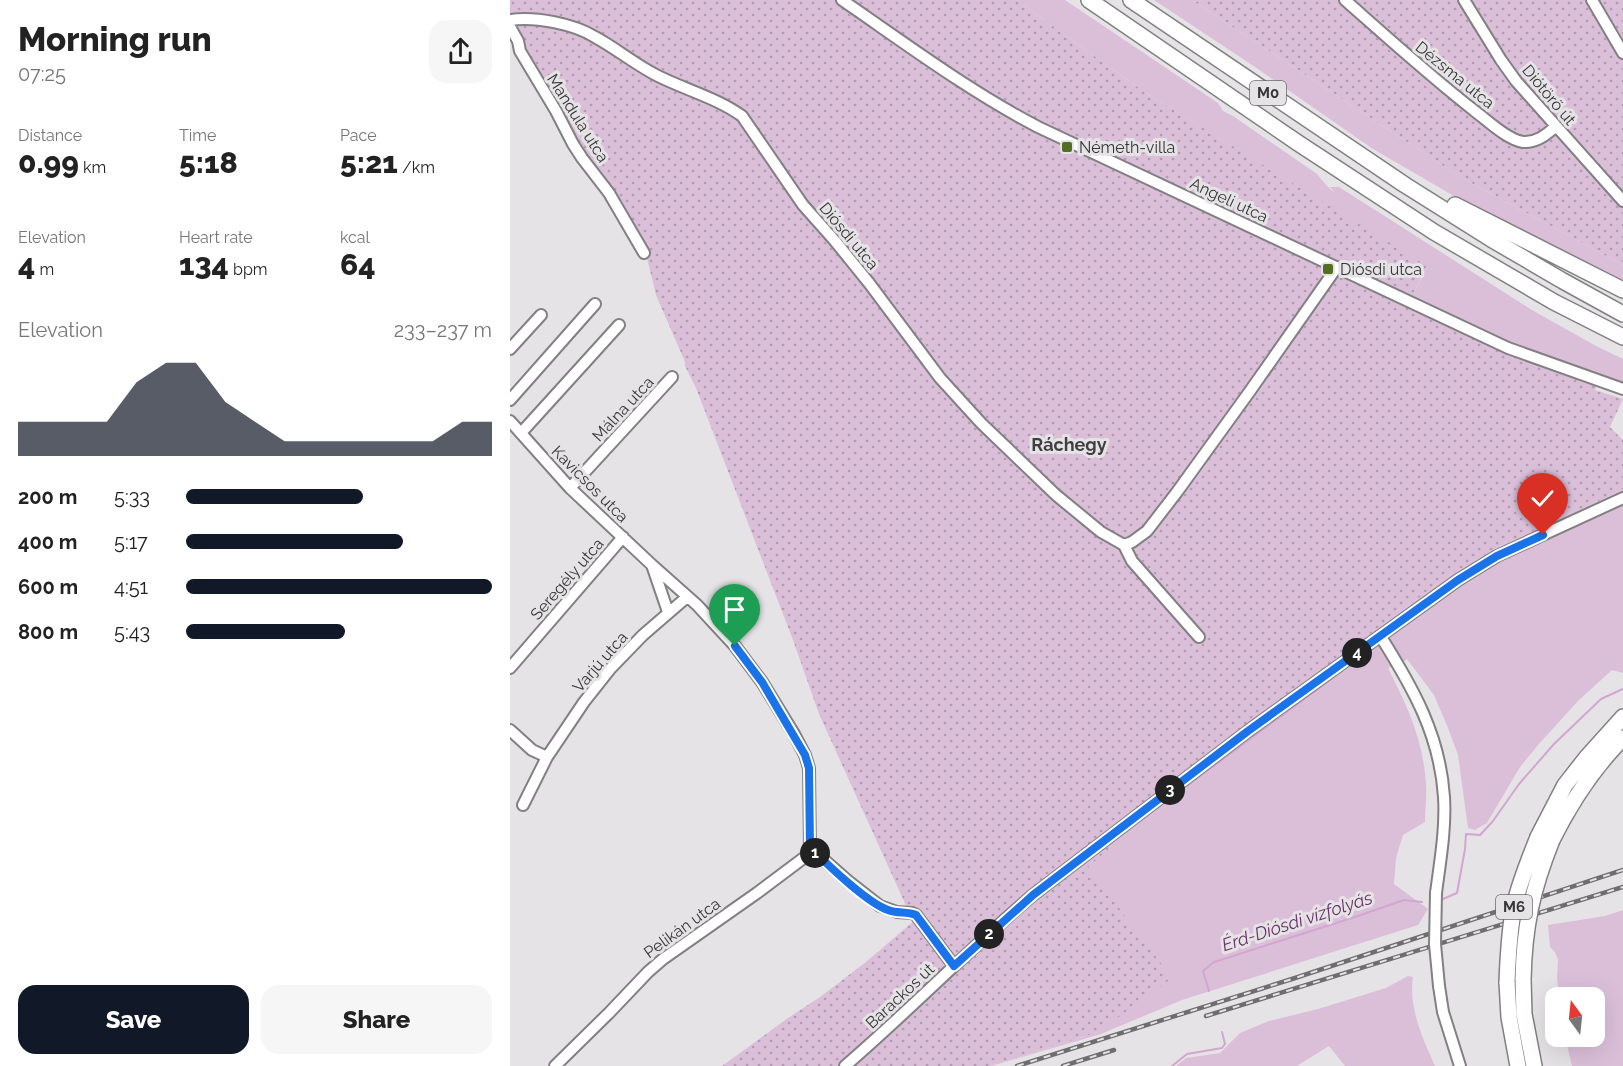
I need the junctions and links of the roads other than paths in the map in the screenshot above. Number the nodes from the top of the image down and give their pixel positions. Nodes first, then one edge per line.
1 (842, 0) edge
2 (1089, 0) edge
3 (1131, 0) edge
4 (1345, 0) edge
5 (1464, 0) edge
6 (1592, 0) edge
7 (510, 20) edge
8 (510, 27) edge
9 (1623, 53) edge
10 (1555, 127) junction
11 (1405, 185) junction
12 (1623, 201) edge
13 (644, 254) dead end
14 (1337, 267) junction
15 (1623, 290) edge
16 (595, 304) dead end
17 (1623, 314) edge
18 (541, 315) dead end
19 (619, 325) dead end
20 (1623, 337) edge
21 (510, 349) edge
22 (672, 377) dead end
23 (1623, 389) edge
24 (510, 400) edge
25 (510, 421) edge
26 (521, 433) junction
27 (570, 488) junction
28 (1623, 498) edge
29 (623, 537) junction
30 (1124, 545) junction
31 (652, 565) junction
32 (671, 582) junction
33 (660, 590) junction
34 (687, 597) junction
35 (668, 612) junction
36 (1199, 637) dead end
37 (1381, 637) junction
38 (510, 668) edge
39 (1623, 717) edge
40 (510, 730) edge
41 (1623, 738) edge
42 (1623, 748) edge
43 (547, 757) junction
44 (1584, 784) junction
45 (523, 805) dead end
46 (1545, 838) junction
47 (810, 850) junction
48 (954, 966) junction
49 (555, 1066) edge
50 (845, 1066) edge
51 (1460, 1066) edge
52 (1518, 1066) edge
53 (1534, 1066) edge

1 - 14 street, Angeli utca
2 - 20 highway, M0
3 - 11 highway, M0
4 - 10 street, Dézsma utca
5 - 10 street, Diótörő út
6 - 9 street
7 - 30 street, Diósdi utca
8 - 13 street, Mandula utca
10 - 12 street, Diótörő út
11 - 15 highway
11 - 17 highway, M0
14 - 23 street, Angeli utca
14 - 30 street
16 - 24 street
18 - 21 street
19 - 26 street
22 - 27 street, Málna utca
25 - 26 street, Kavicsos utca
26 - 27 street, Kavicsos utca
27 - 29 street, Kavicsos utca
28 - 37 street, Barackos út
29 - 31 street, Kavicsos utca
29 - 38 street, Seregély utca
30 - 36 street, Diósdi utca
31 - 32 street, Kavicsos utca
31 - 33 street, Kavicsos utca
32 - 33 street
32 - 34 street, Kavicsos utca
33 - 35 street, Kavicsos utca
34 - 35 street, Varjú utca
34 - 47 street, Kavicsos utca
35 - 43 street, Varjú utca
37 - 48 street, Barackos út
37 - 51 street, bridge
39 - 46 highway, M6
40 - 43 street
41 - 44 highway
42 - 44 highway
43 - 45 street, Varjú utca
44 - 46 highway, M6
46 - 52 highway, M6, bridge
46 - 53 highway, M6, bridge
47 - 48 street
47 - 49 street, Pelikán utca
48 - 50 street, Barackos út

